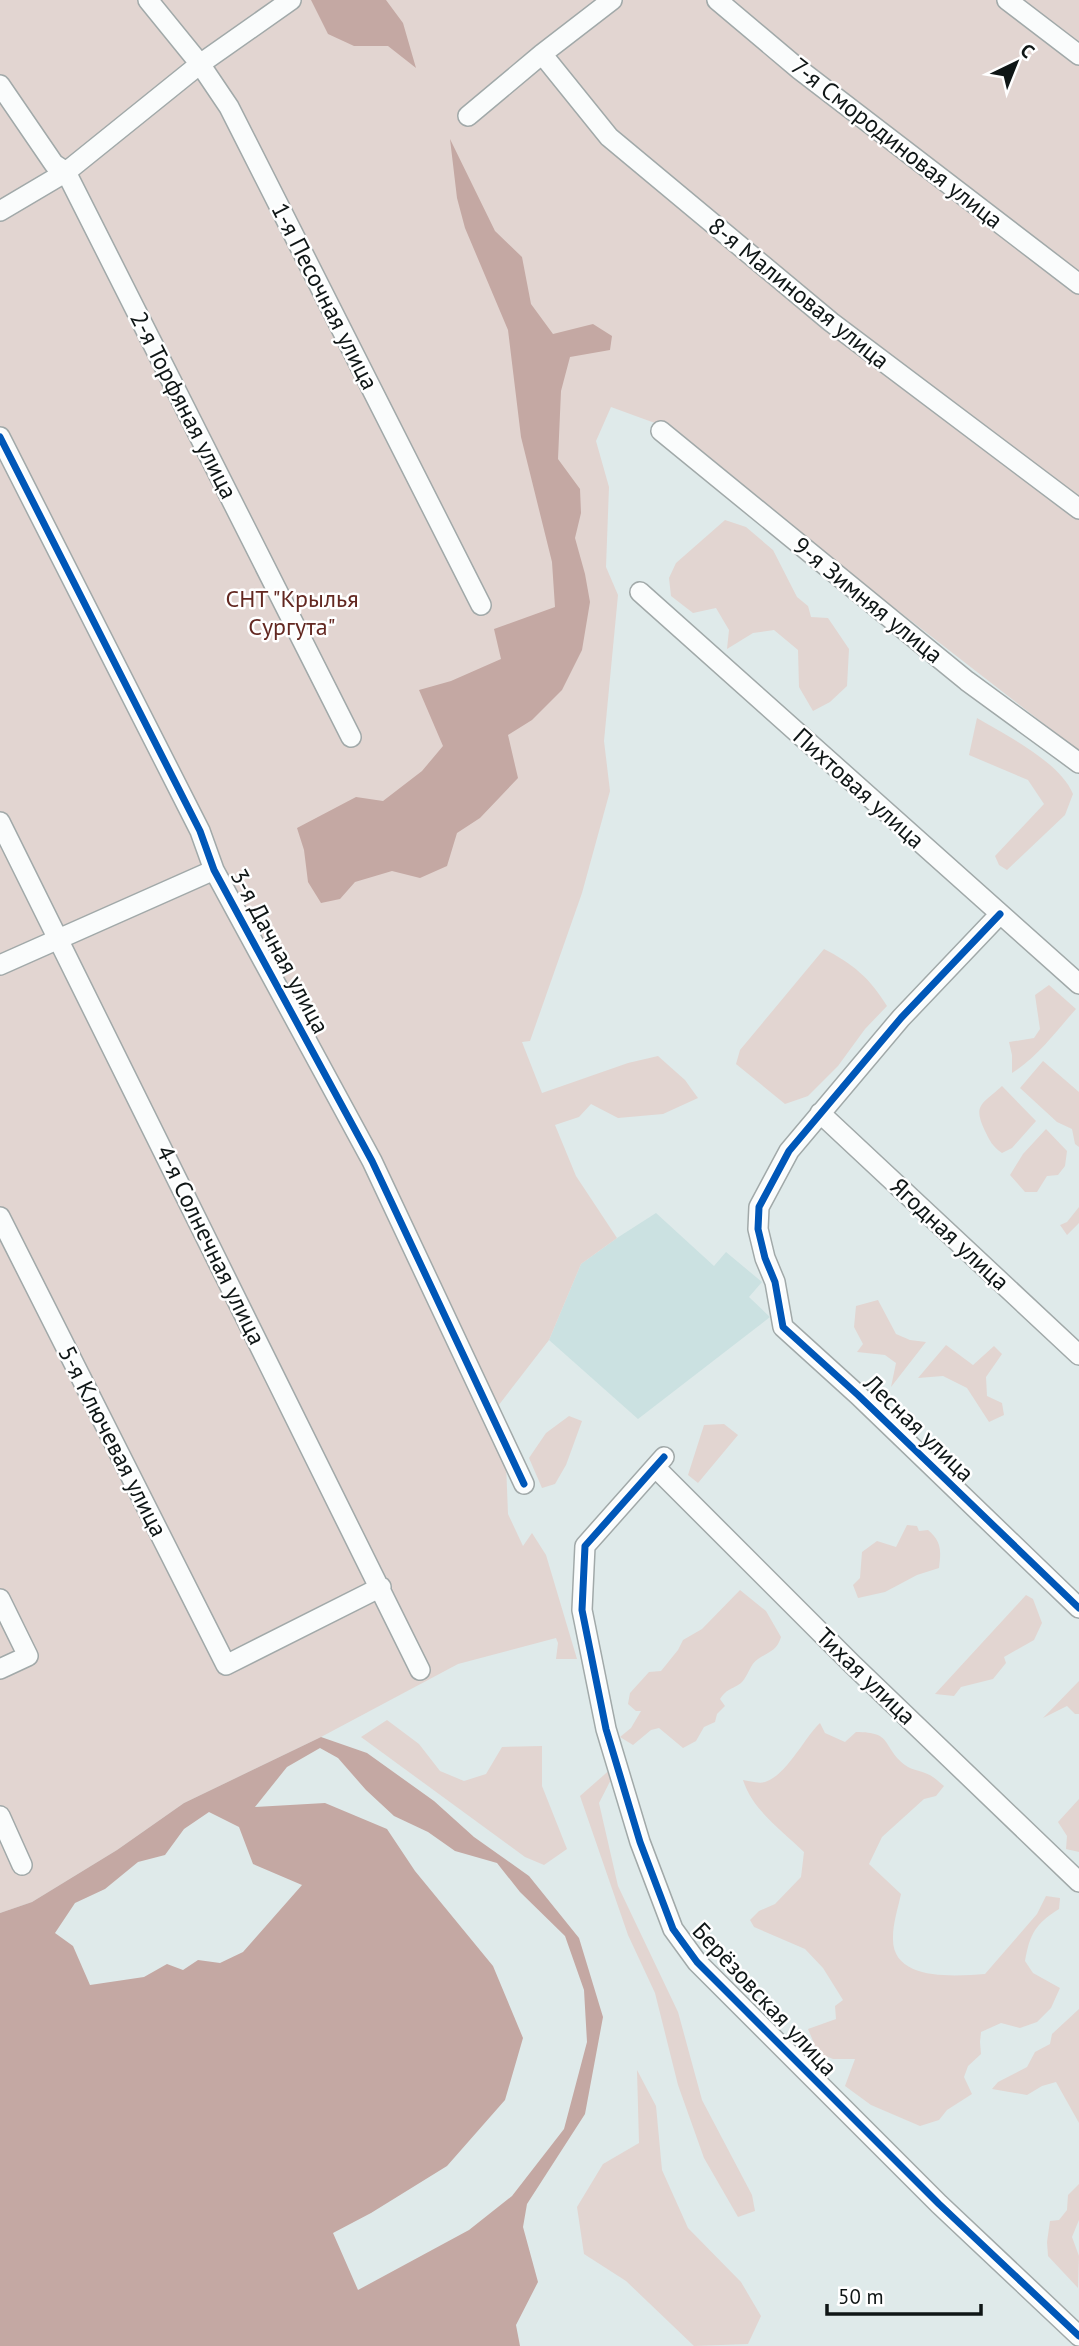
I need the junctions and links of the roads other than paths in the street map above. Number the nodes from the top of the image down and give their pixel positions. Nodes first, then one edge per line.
1 (148, 0) edge
2 (292, 0) edge
3 (612, 0) edge
4 (717, 0) edge
5 (1007, 0) edge
6 (542, 54) junction
7 (1079, 55) edge
8 (200, 64) junction
9 (0, 85) edge
10 (468, 116) dead end
11 (66, 172) junction
12 (0, 211) edge
13 (1079, 284) edge
14 (661, 431) dead end
15 (0, 437) edge
16 (1079, 509) edge
17 (640, 592) dead end
18 (481, 605) dead end
19 (351, 737) dead end
20 (1079, 763) edge
21 (0, 822) edge
22 (214, 870) junction
23 (1000, 914) junction
24 (59, 938) junction
25 (0, 965) edge
26 (1079, 984) edge
27 (820, 1114) junction
28 (0, 1217) edge
29 (1079, 1355) edge
30 (660, 1462) joint
31 (524, 1484) dead end
32 (381, 1587) junction
33 (0, 1599) edge
34 (1079, 1608) edge
35 (0, 1669) edge
36 (421, 1670) dead end
37 (0, 1816) edge
38 (22, 1865) dead end
39 (1079, 1882) edge
40 (1079, 2336) edge

1 - 8 street, 1-я Песочная улица
2 - 8 street
3 - 6 street
4 - 13 street, 7-я Смородиновая улица
5 - 7 street
6 - 10 street
6 - 16 street, 8-я Малиновая улица
8 - 11 street
8 - 18 street, 1-я Песочная улица
9 - 11 street, 2-я Торфяная улица
11 - 12 street
11 - 19 street, 2-я Торфяная улица
14 - 20 street, 9-я Зимняя улица
15 - 22 street, 3-я Дачная улица
17 - 23 street, Пихтовая улица
21 - 24 street, 4-я Солнечная улица
22 - 24 street
22 - 31 street, 3-я Дачная улица
23 - 26 street, Пихтовая улица
23 - 27 street, Лесная улица
24 - 25 street
24 - 32 street, 4-я Солнечная улица
27 - 29 street, Ягодная улица
27 - 34 street, Лесная улица
28 - 32 street, 5-я Ключевая улица
30 - 39 street, Тихая улица
30 - 40 street, Берёзовская улица
32 - 36 street, 4-я Солнечная улица
33 - 35 street
37 - 38 street

